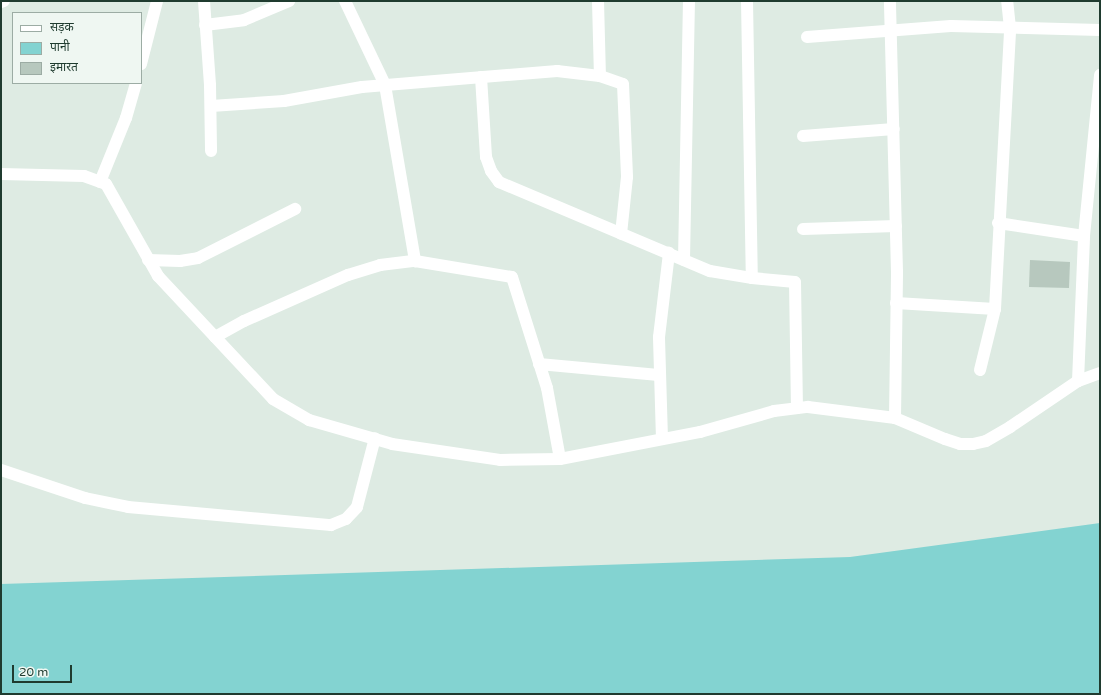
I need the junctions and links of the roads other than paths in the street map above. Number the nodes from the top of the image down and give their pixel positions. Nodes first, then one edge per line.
1 (157, 1) edge
2 (204, 1) edge
3 (289, 1) edge
4 (345, 1) edge
5 (598, 1) edge
6 (689, 1) edge
7 (747, 1) edge
8 (890, 1) edge
9 (1008, 1) edge
10 (205, 24) junction
11 (1010, 28) junction
12 (1100, 30) edge
13 (892, 31) junction
14 (807, 37) dead end
15 (142, 60) edge
16 (1100, 75) edge
17 (600, 76) junction
18 (481, 77) junction
19 (136, 84) edge
20 (385, 85) junction
21 (211, 106) junction
22 (894, 129) junction
23 (803, 136) dead end
24 (211, 151) dead end
25 (1, 174) edge
26 (100, 182) junction
27 (294, 209) dead end
28 (998, 224) junction
29 (896, 226) junction
30 (803, 229) dead end
31 (622, 234) junction
32 (1084, 236) junction
33 (669, 253) junction
34 (148, 260) junction
35 (684, 260) junction
36 (415, 261) junction
37 (752, 278) junction
38 (896, 303) junction
39 (995, 309) junction
40 (215, 337) junction
41 (539, 364) junction
42 (980, 370) dead end
43 (1100, 373) edge
44 (658, 375) junction
45 (1078, 381) junction
46 (797, 408) junction
47 (895, 418) junction
48 (375, 438) junction
49 (662, 439) junction
50 (560, 459) junction
51 (1, 470) edge

1 - 15 street
2 - 10 street
3 - 10 street
4 - 20 street
5 - 17 street
6 - 35 street
7 - 37 street
8 - 13 street
9 - 11 street
10 - 21 street
11 - 12 street
11 - 13 street
11 - 28 street
13 - 14 street
13 - 22 street
16 - 32 street
17 - 18 street
17 - 31 street
18 - 20 street
18 - 31 street
19 - 26 street
20 - 21 street
20 - 36 street
21 - 24 street
22 - 23 street
22 - 29 street
25 - 26 street
26 - 34 street
27 - 34 street
28 - 32 street
28 - 39 street
29 - 30 street
29 - 38 street
31 - 33 street
32 - 45 street
33 - 35 street
33 - 44 street
34 - 40 street
35 - 37 street
36 - 40 street
36 - 41 street
37 - 46 street
38 - 39 street
38 - 47 street
39 - 42 street
40 - 48 street
41 - 44 street
41 - 50 street
43 - 45 street
44 - 49 street
45 - 47 street
46 - 47 street
46 - 49 street
48 - 50 street
48 - 51 street
49 - 50 street

